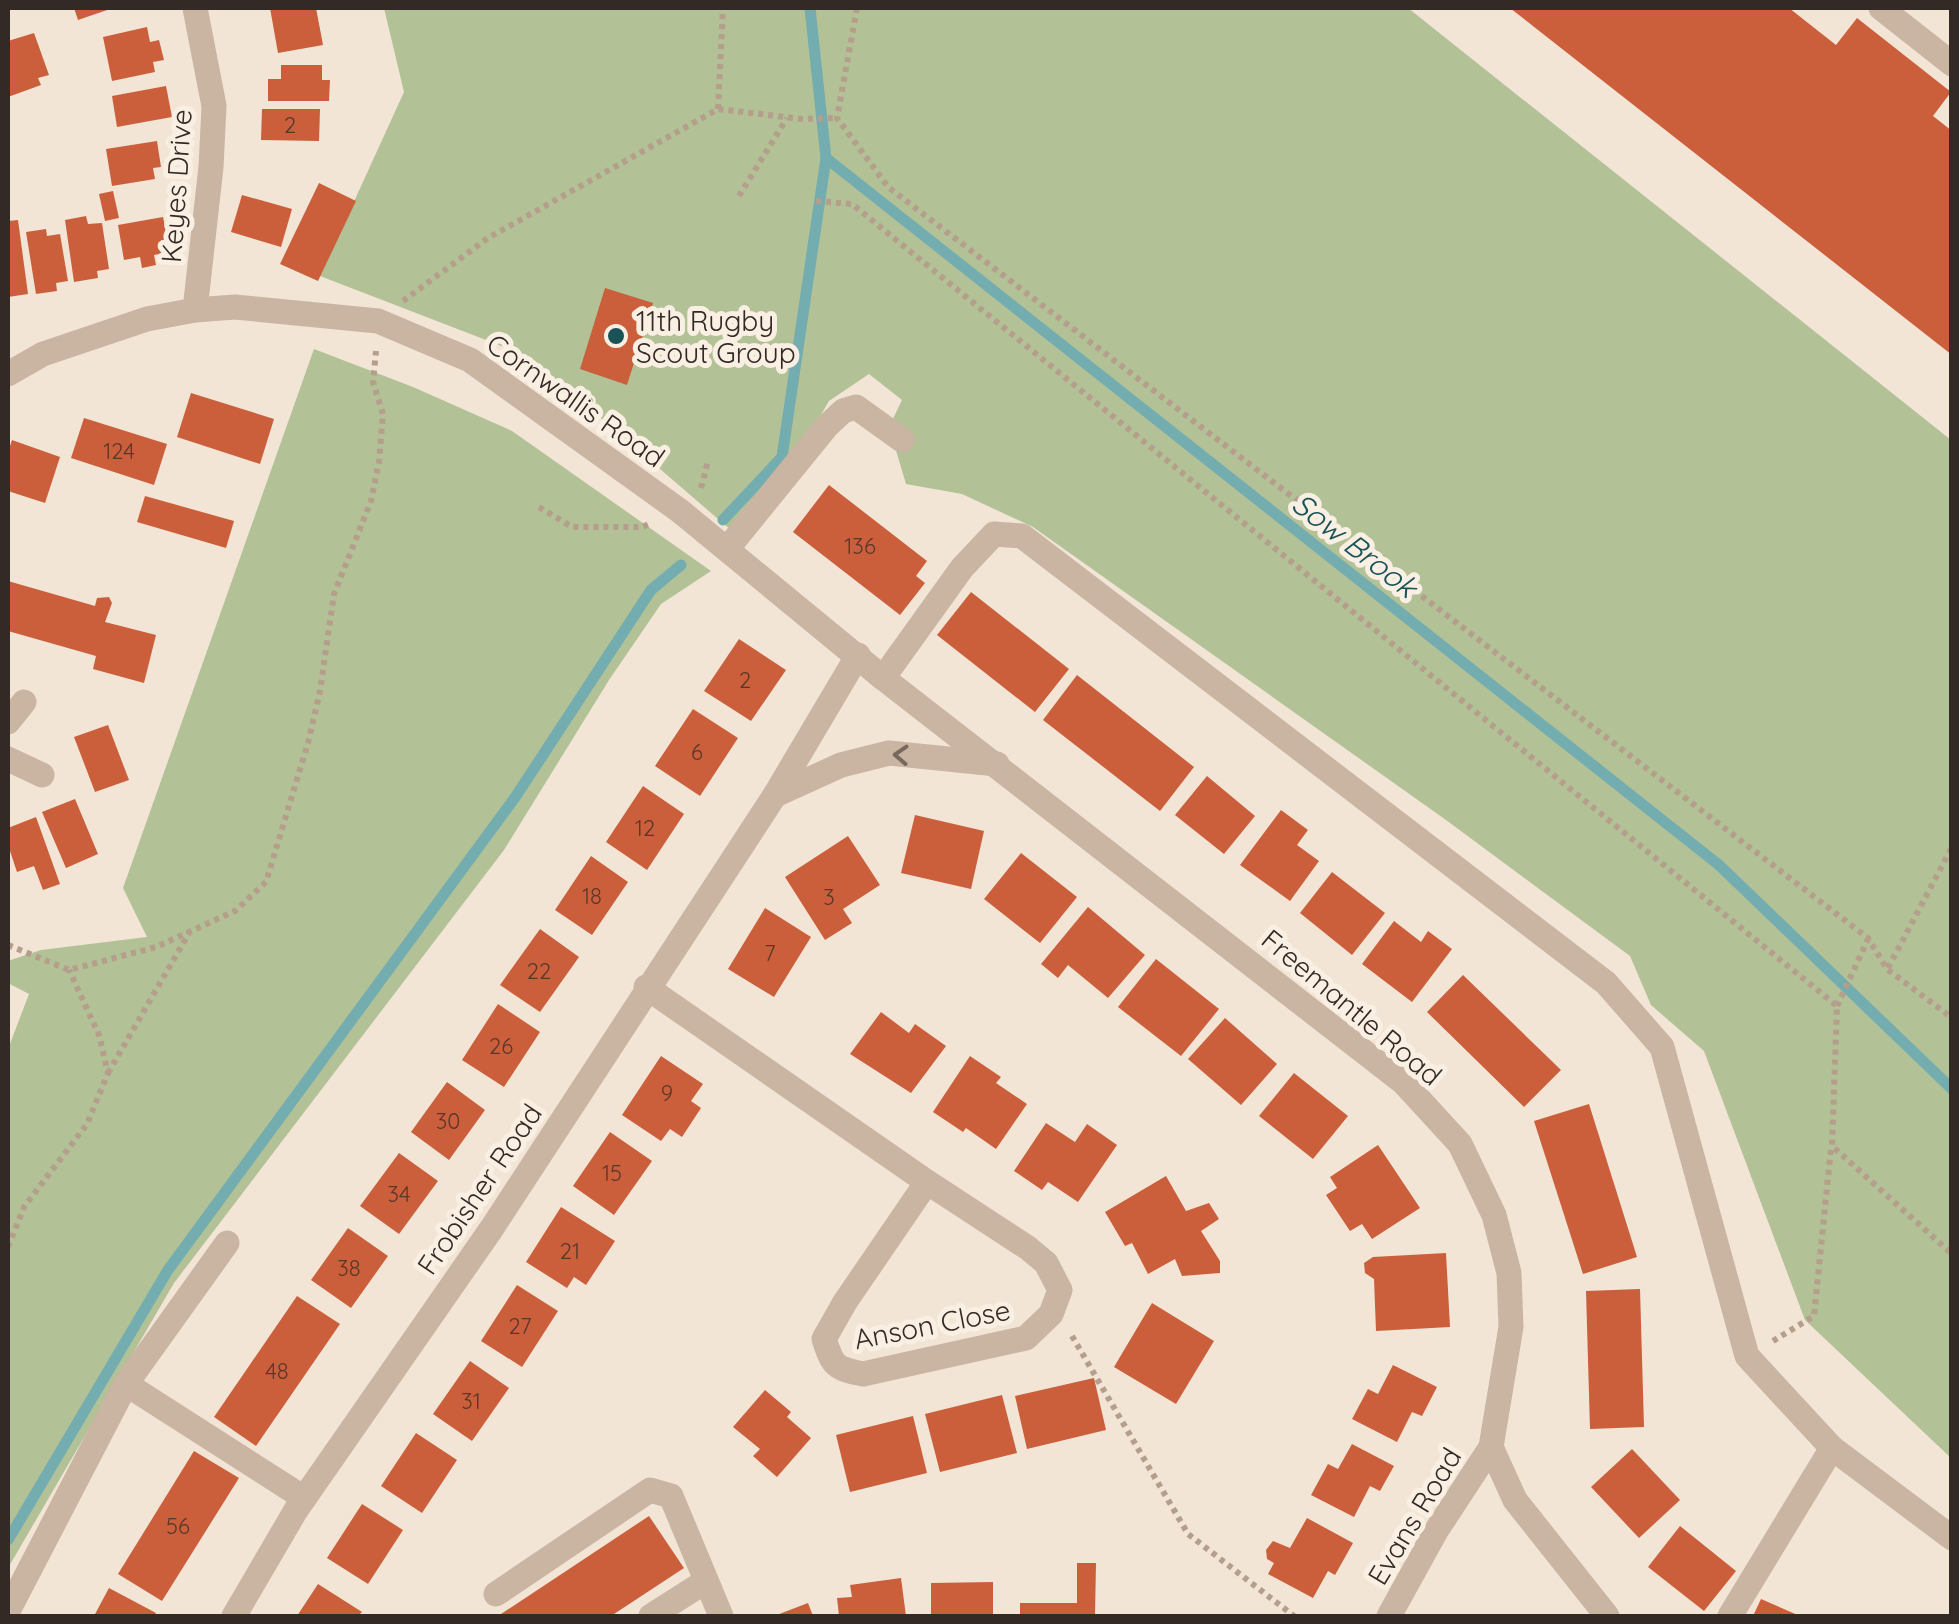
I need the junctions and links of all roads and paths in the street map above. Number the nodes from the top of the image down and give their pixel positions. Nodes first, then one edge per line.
1 (195, 8) edge
2 (722, 8) edge
3 (857, 8) edge
4 (1882, 8) edge
5 (1952, 64) edge
6 (718, 109) junction
7 (787, 118) junction
8 (837, 118) junction
9 (739, 196) dead end
10 (816, 201) dead end
11 (195, 310) junction
12 (378, 321) junction
13 (8, 374) edge
14 (902, 440) dead end
15 (539, 507) dead end
16 (642, 527) dead end
17 (728, 548) junction
18 (858, 655) junction
19 (884, 678) junction
20 (8, 759) edge
21 (998, 764) junction
22 (42, 776) dead end
23 (775, 795) junction
24 (1952, 847) edge
25 (190, 932) junction
26 (1868, 938) junction
27 (8, 945) edge
28 (1887, 969) junction
29 (69, 970) junction
30 (646, 987) junction
31 (1837, 1006) junction
32 (1952, 1018) edge
33 (108, 1074) junction
34 (1832, 1146) junction
35 (927, 1182) junction
36 (228, 1244) dead end
37 (8, 1246) edge
38 (1952, 1254) edge
39 (1052, 1314) junction
40 (1747, 1356) junction
41 (126, 1384) junction
42 (1491, 1447) junction
43 (1832, 1448) junction
44 (304, 1498) junction
45 (1952, 1538) edge
46 (706, 1582) junction
47 (496, 1594) dead end
48 (8, 1611) edge
49 (234, 1616) edge
50 (651, 1616) edge
51 (721, 1616) edge
52 (1294, 1616) edge
53 (1389, 1616) edge
54 (1606, 1616) edge
55 (1730, 1616) edge

1 - 11 street, Keyes Drive
2 - 6 path
3 - 8 path
4 - 5 street
6 - 7 path
6 - 12 path
7 - 8 path
7 - 9 path
8 - 26 path
10 - 31 path
11 - 12 street, Cornwallis Road
11 - 13 street, Cornwallis Road
12 - 17 street, Cornwallis Road
12 - 25 path
14 - 17 street
15 - 16 path
17 - 18 street, Cornwallis Road
18 - 19 street, Cornwallis Road
18 - 23 street, Frobisher Road
19 - 21 street, Freemantle Road
19 - 40 street
20 - 22 street
21 -> 23 street
21 - 42 street, Freemantle Road
23 - 30 street, Frobisher Road
24 - 28 path
25 - 29 path
25 - 33 path
26 - 28 path
26 - 31 path
27 - 29 path
28 - 32 path
29 - 33 path
30 - 35 street, Anson Close
30 - 44 street, Frobisher Road
31 - 34 path
33 - 37 path
34 - 38 path
34 - 40 path
35 - 39 street, Anson Close
35 - 39 street, Anson Close
36 - 41 street
39 - 52 path
40 - 43 street
41 - 44 street
41 - 48 street
42 - 53 street, Evans Road
42 - 54 street
43 - 45 street
43 - 55 street
44 - 49 street, Frobisher Road
46 - 47 street
46 - 50 street
46 - 51 street

